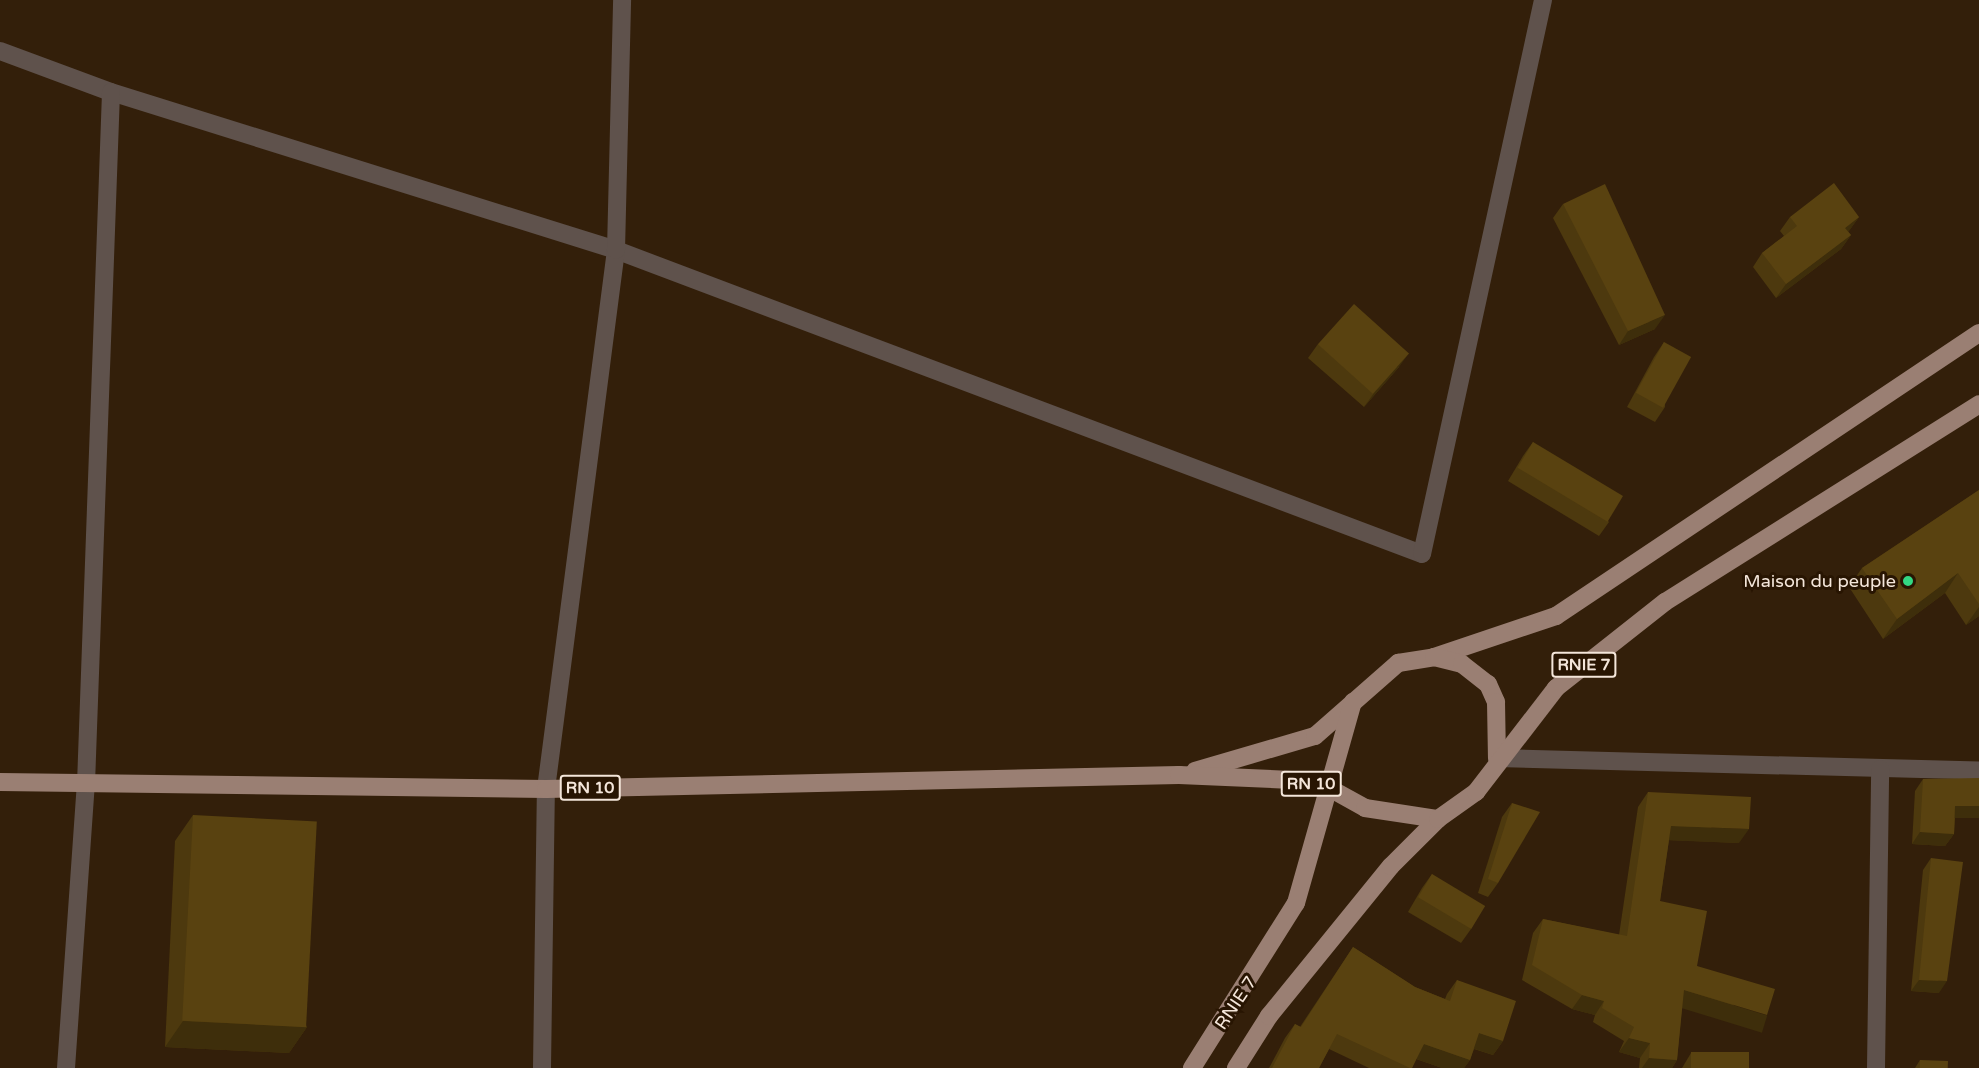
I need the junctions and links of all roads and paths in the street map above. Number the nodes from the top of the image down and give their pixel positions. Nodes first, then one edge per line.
1 (622, 0) edge
2 (1543, 0) edge
3 (0, 51) edge
4 (111, 92) junction
5 (616, 249) junction
6 (1979, 333) edge
7 (1979, 404) edge
8 (1434, 657) junction
9 (1355, 698) junction
10 (1497, 758) junction
11 (1880, 769) junction
12 (1979, 771) edge
13 (1179, 775) junction
14 (0, 782) edge
15 (86, 784) junction
16 (546, 789) junction
17 (1331, 789) junction
18 (1438, 819) junction
19 (66, 1068) edge
20 (542, 1068) edge
21 (1192, 1068) edge
22 (1236, 1068) edge
23 (1876, 1068) edge

1 - 5 street
2 - 5 street
3 - 4 street
4 - 5 street
4 - 15 street
5 - 16 street
6 - 8 main road
7 - 10 main road, RNIE 7 / RNIE 7
8 - 9 main road, RN 10
8 - 10 main road
9 - 13 main road, RN 10
9 - 17 main road, RNIE 7 / RNIE 7
10 - 11 street
10 - 18 main road, RNIE 7 / RNIE 7
11 - 12 street
11 - 23 street
13 - 16 main road, RN 10
13 - 17 main road, RN 10
14 - 15 main road, RN 10
15 - 16 main road, RN 10
15 - 19 street
16 - 20 street
17 - 18 main road, RN 10
17 - 21 main road, RNIE 7 / RNIE 7
18 - 22 main road, RNIE 7 / RNIE 7

